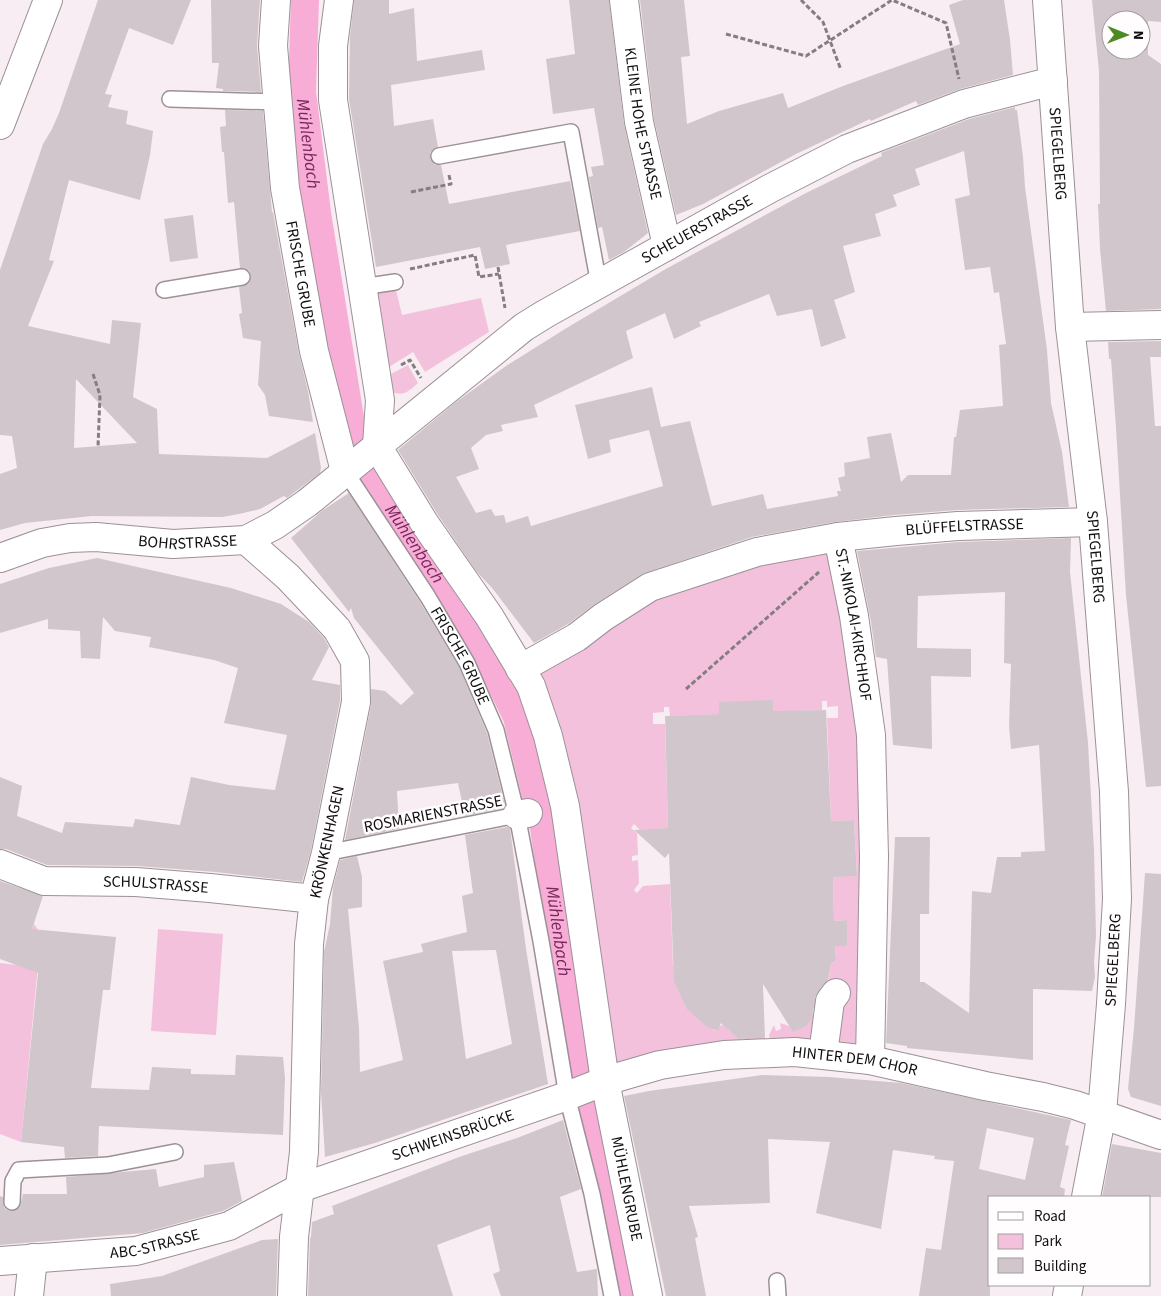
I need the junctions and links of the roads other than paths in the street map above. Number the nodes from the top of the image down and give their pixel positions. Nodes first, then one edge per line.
1 (48, 0) edge
2 (276, 0) edge
3 (339, 0) edge
4 (624, 0) edge
5 (1047, 0) edge
6 (1053, 81) junction
7 (170, 99) dead end
8 (277, 102) junction
9 (0, 125) edge
10 (442, 156) road end
11 (667, 246) junction
12 (242, 278) dead end
13 (395, 282) dead end
14 (599, 285) junction
15 (362, 287) junction
16 (164, 290) dead end
17 (1161, 325) edge
18 (1070, 327) junction
19 (377, 446) junction
20 (345, 472) junction
21 (1093, 522) junction
22 (246, 540) junction
23 (840, 544) junction
24 (0, 558) edge
25 (520, 669) junction
26 (523, 814) junction
27 (326, 854) junction
28 (0, 864) edge
29 (314, 899) junction
30 (836, 993) dead end
31 (823, 1054) junction
32 (870, 1060) junction
33 (605, 1081) junction
34 (566, 1096) junction
35 (1102, 1113) junction
36 (1161, 1135) edge
37 (175, 1152) dead end
38 (300, 1188) junction
39 (1086, 1196) edge
40 (12, 1202) dead end
41 (14, 1256) edge
42 (29, 1296) edge
43 (292, 1296) edge
44 (612, 1296) edge
45 (648, 1296) edge

1 - 9 street
2 - 8 street, FRISCHE GRUBE
3 - 15 street
4 - 11 street, KLEINE HOHE STRASSE
5 - 6 street, SPIEGELBERG
6 - 11 street, SCHEUERSTRASSE
6 - 18 street, SPIEGELBERG
7 - 8 lane
8 - 20 street, FRISCHE GRUBE
10 - 14 lane
11 - 14 street, SCHEUERSTRASSE
12 - 16 lane
13 - 15 lane
14 - 19 street, SCHEUERSTRASSE
15 - 19 street
17 - 18 street
18 - 21 street, SPIEGELBERG
19 - 20 street, BOHRSTRASSE
19 - 25 street
20 - 22 street, BOHRSTRASSE
20 - 26 lane, FRISCHE GRUBE
21 - 23 street, BLÜFFELSTRASSE
21 - 35 street, SPIEGELBERG
22 - 24 street, BOHRSTRASSE
22 - 27 street, KRÖNKENHAGEN
23 - 25 street, ST.-NIKOLAI-KIRCHHOF
23 - 32 street, ST.-NIKOLAI-KIRCHHOF
25 - 33 street
26 - 27 lane, ROSMARIENSTRASSE
26 - 34 lane, FRISCHE GRUBE
27 - 29 street, KRÖNKENHAGEN
28 - 29 street, SCHULSTRASSE
29 - 38 street, KRÖNKENHAGEN
30 - 31 street
31 - 32 street, HINTER DEM CHOR
31 - 33 street, HINTER DEM CHOR
32 - 35 street, HINTER DEM CHOR
33 - 34 street, SCHWEINSBRÜCKE
33 - 45 street, MÜHLENGRUBE
34 - 38 street, SCHWEINSBRÜCKE
34 - 44 lane
35 - 36 street, HINTER DEM CHOR
35 - 39 street, SPIEGELBERG
37 - 40 lane
38 - 41 street, ABC-STRASSE
38 - 43 street, KRÖNKENHAGEN
41 - 42 street

